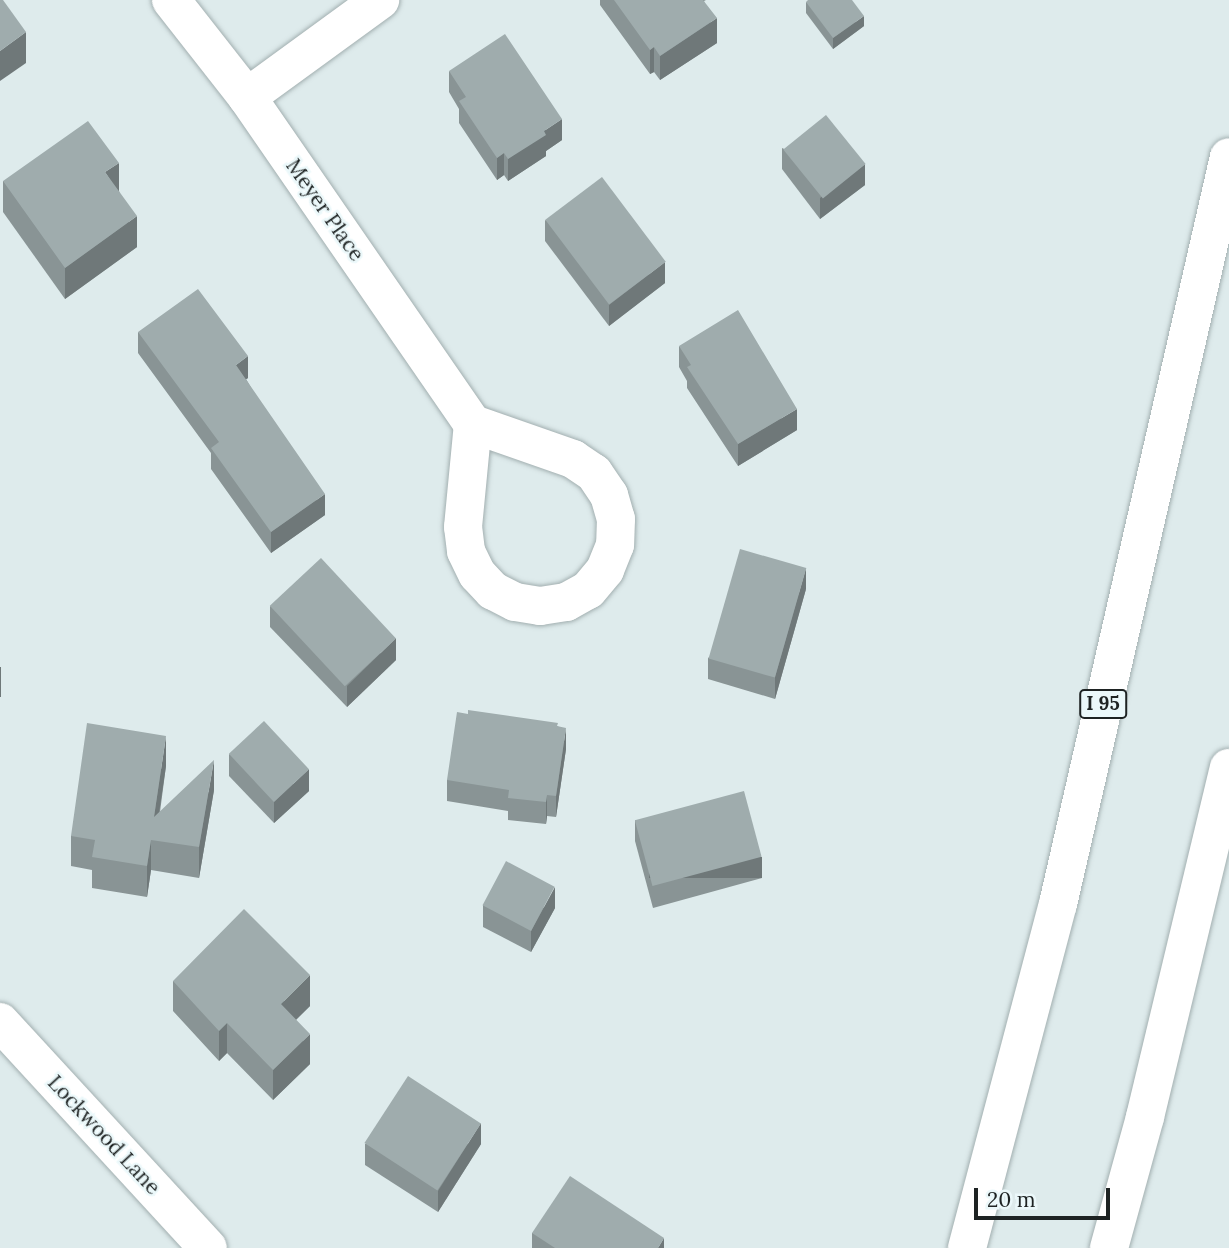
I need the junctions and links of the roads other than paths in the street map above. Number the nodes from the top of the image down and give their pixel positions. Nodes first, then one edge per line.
1 (171, 0) edge
2 (380, 0) edge
3 (247, 97) junction
4 (1229, 157) edge
5 (473, 424) junction
6 (1229, 768) edge
7 (0, 1022) edge
8 (208, 1248) edge
9 (967, 1248) edge
10 (1109, 1248) edge

1 - 3 main road, Meyer Place
2 - 3 main road
3 - 5 main road, Meyer Place
4 - 9 main road, I 95
5 - 5 main road
6 - 10 main road
7 - 8 main road, Lockwood Lane

